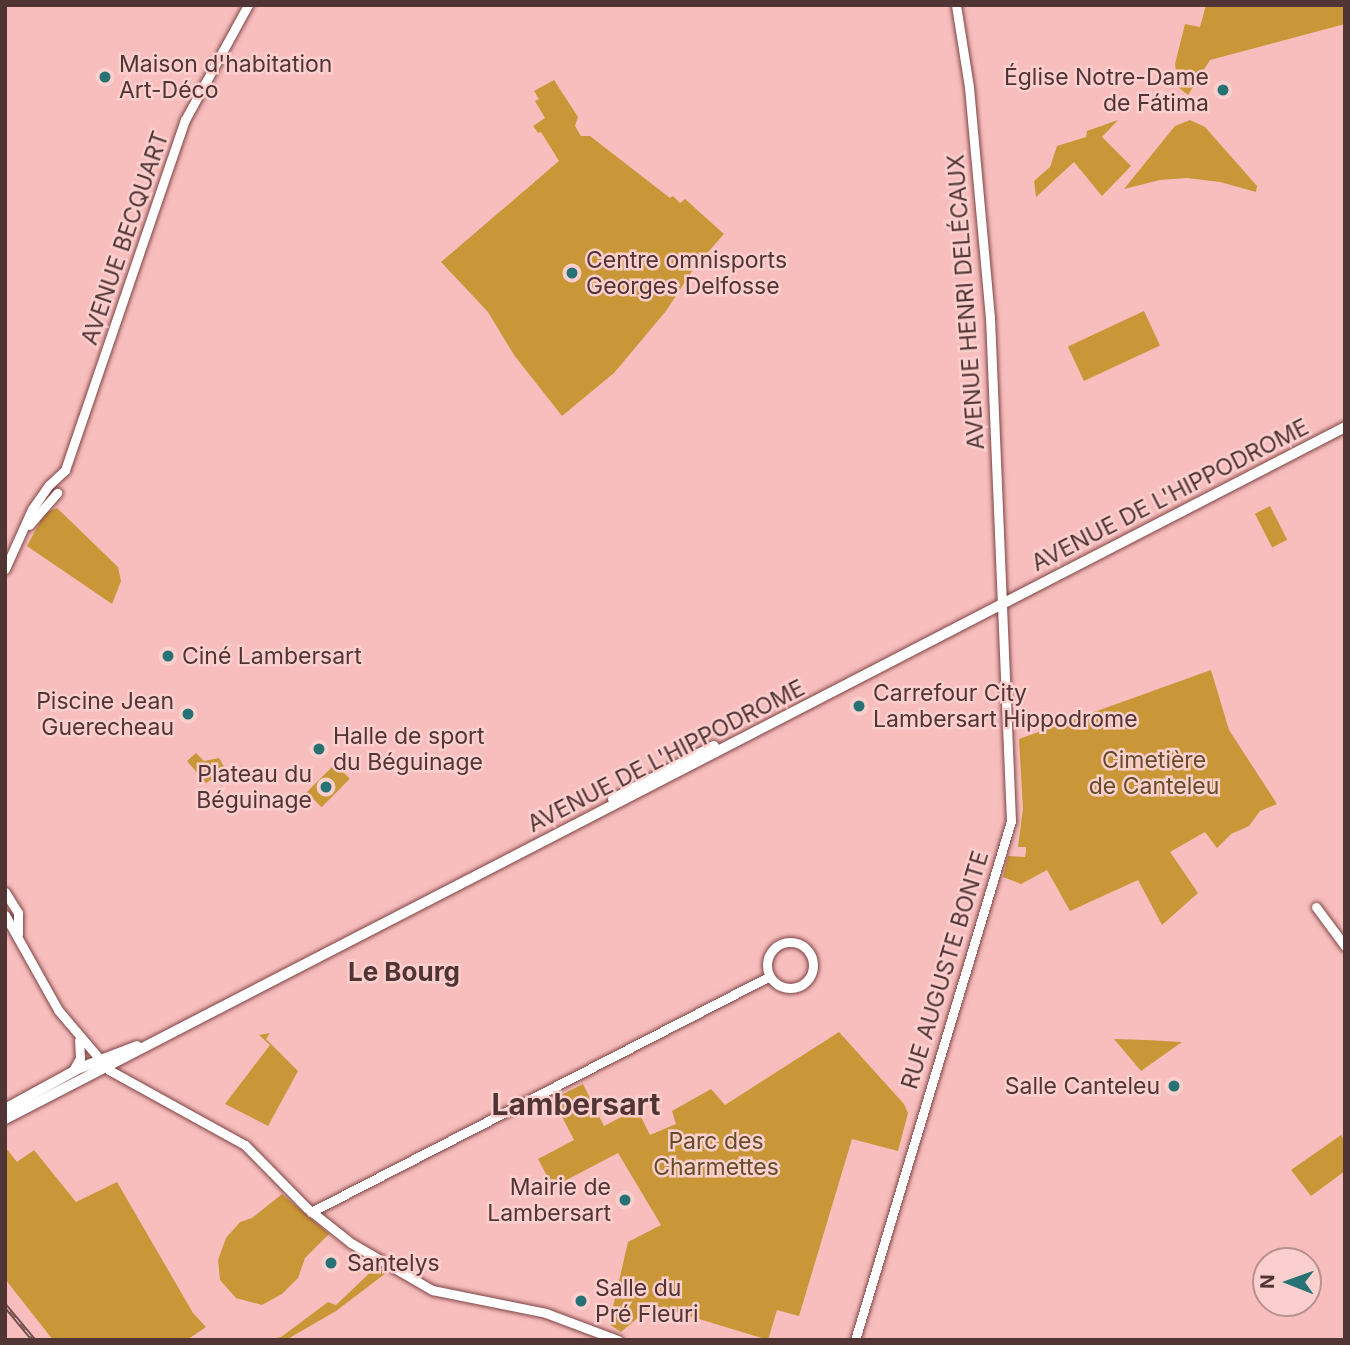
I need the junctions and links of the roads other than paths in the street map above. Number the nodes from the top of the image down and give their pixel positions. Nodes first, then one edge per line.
1 (247, 5) edge
2 (956, 5) edge
3 (1345, 420) edge
4 (1345, 427) edge
5 (57, 493) dead end
6 (22, 535) junction
7 (5, 569) edge
8 (1002, 600) junction
9 (5, 892) edge
10 (1317, 907) dead end
11 (5, 915) edge
12 (20, 943) junction
13 (1345, 946) edge
14 (770, 976) junction
15 (77, 1035) junction
16 (102, 1063) junction
17 (68, 1075) junction
18 (5, 1110) edge
19 (5, 1119) edge
20 (311, 1212) junction
21 (618, 1340) edge
22 (855, 1340) edge

1 - 6 street, AVENUE BECQUART
2 - 8 street, AVENUE HENRI DELÉCAUX
3 - 8 main road, AVENUE DE L'HIPPODROME
4 - 8 main road, AVENUE DE L'HIPPODROME
5 - 6 street
6 - 7 street
8 - 16 main road, AVENUE DE L'HIPPODROME
8 - 22 street, RUE AUGUSTE BONTE
9 - 12 street
10 - 13 street
11 - 12 street
12 - 15 street
14 - 14 street
14 - 20 street
15 - 16 street
15 - 17 street
16 - 17 main road, AVENUE DE L'HIPPODROME
16 - 19 main road, AVENUE DE L'HIPPODROME
16 - 20 street
17 - 18 main road, AVENUE DE L'HIPPODROME
20 - 21 street

